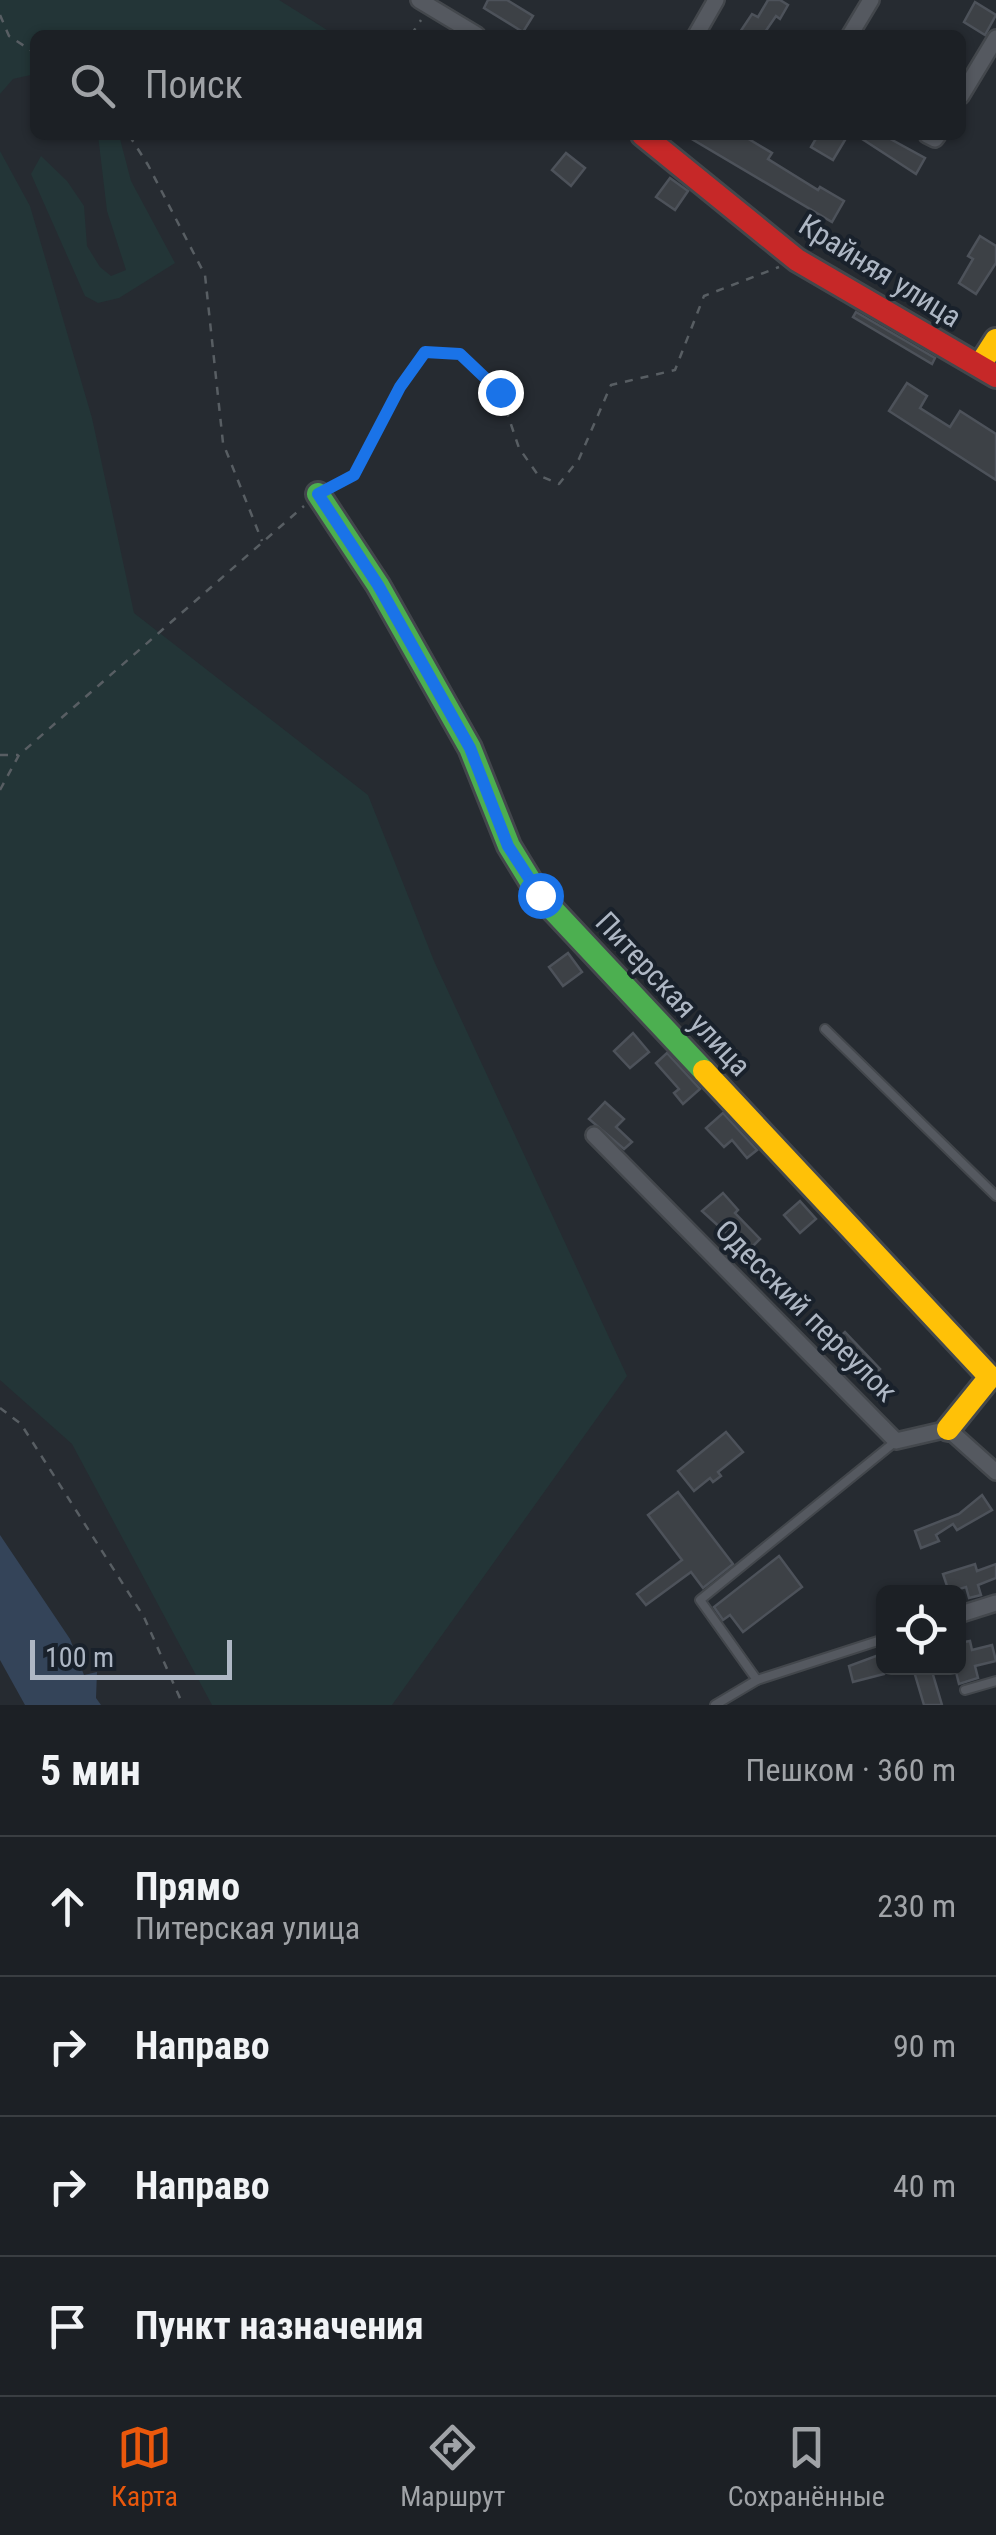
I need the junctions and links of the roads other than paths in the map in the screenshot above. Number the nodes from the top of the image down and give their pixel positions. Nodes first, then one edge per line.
1 (716, 0) edge
2 (870, 0) edge
3 (424, 3) edge
4 (469, 30) edge
5 (699, 30) edge
6 (853, 30) edge
7 (996, 38) edge
8 (966, 88) edge
9 (649, 140) edge
10 (996, 340) edge
11 (988, 371) edge
12 (318, 494) road end
13 (824, 1030) dead end
14 (594, 1135) dead end
15 (996, 1196) edge
16 (948, 1429) junction
17 (896, 1441) junction
18 (996, 1472) edge
19 (996, 1603) edge
20 (966, 1612) edge
21 (876, 1643) edge
22 (758, 1680) junction
23 (996, 1680) edge
24 (965, 1690) dead end
25 (715, 1705) edge

1 - 5 street
2 - 6 street
3 - 4 street
7 - 8 street
9 - 11 street, Крайняя улица
10 - 11 street
12 - 16 street, Питерская улица
13 - 15 lane
14 - 17 street, Одесский переулок
16 - 17 street, Одесский переулок
16 - 18 street
17 - 22 lane
19 - 20 street
21 - 22 lane
22 - 25 lane
23 - 24 lane

